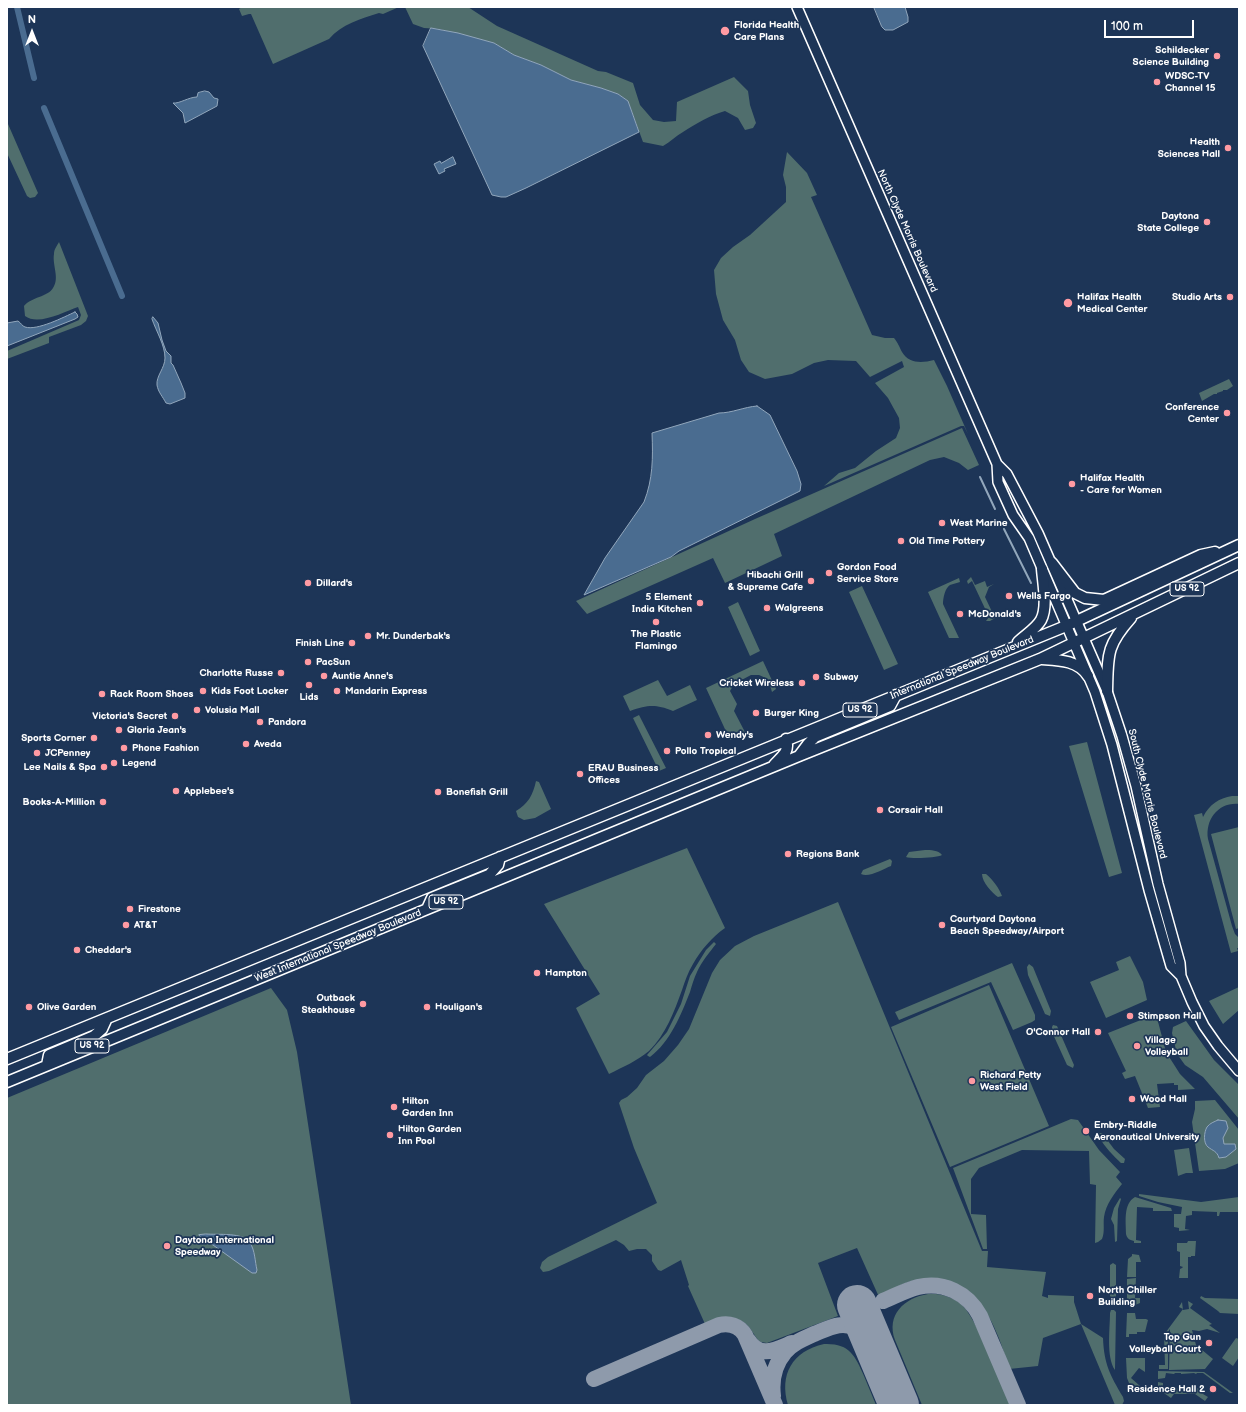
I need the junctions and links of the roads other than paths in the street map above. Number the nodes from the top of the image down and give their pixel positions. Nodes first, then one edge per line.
1 (797, 7) edge
2 (997, 464) junction
3 (1236, 547) edge
4 (1052, 563) junction
5 (1239, 563) edge
6 (1042, 569) junction
7 (1135, 614) junction
8 (1076, 621) junction
9 (1066, 626) junction
10 (1084, 638) junction
11 (1074, 643) junction
12 (1011, 648) junction
13 (1040, 659) junction
14 (1088, 676) junction
15 (1107, 691) junction
16 (896, 695) junction
17 (786, 739) junction
18 (799, 756) junction
19 (771, 768) junction
20 (658, 792) joint
21 (669, 810) joint
22 (500, 857) junction
23 (427, 909) junction
24 (1181, 976) junction
25 (107, 1018) junction
26 (7, 1059) edge
27 (47, 1065) junction
28 (1239, 1071) edge
29 (7, 1082) edge

1 - 2 main road, North Clyde Morris Boulevard
2 - 4 main road, North Clyde Morris Boulevard
2 - 6 main road, North Clyde Morris Boulevard
3 - 4 main road
3 - 8 main road, International Speedway Boulevard / US 92
4 - 8 main road, North Clyde Morris Boulevard
5 - 7 main road, International Speedway Boulevard / US 92
6 - 9 main road, North Clyde Morris Boulevard
6 - 12 main road
7 - 10 main road, International Speedway Boulevard / US 92
7 - 15 main road
8 - 9 main road, International Speedway Boulevard / US 92
8 - 10 main road, South Clyde Morris Boulevard
9 - 11 main road, South Clyde Morris Boulevard
9 - 12 main road, International Speedway Boulevard / US 92
10 - 11 main road, International Speedway Boulevard / US 92
10 - 15 main road, South Clyde Morris Boulevard
11 - 13 main road, International Speedway Boulevard / US 92
11 - 14 main road, South Clyde Morris Boulevard
12 - 16 main road, International Speedway Boulevard / US 92
13 - 14 main road
13 - 18 main road, International Speedway Boulevard / US 92
14 - 24 main road, South Clyde Morris Boulevard
15 - 24 main road, South Clyde Morris Boulevard
16 - 17 main road, International Speedway Boulevard / US 92
16 - 18 main road
17 - 19 main road
17 - 20 main road, International Speedway Boulevard / US 92
18 - 19 main road, International Speedway Boulevard / US 92
19 - 21 main road, International Speedway Boulevard / US 92
20 - 22 main road, West International Speedway Boulevard / US 92
21 - 23 main road, West International Speedway Boulevard / US 92
22 - 23 main road
22 - 25 main road, West International Speedway Boulevard / US 92
23 - 27 main road, West International Speedway Boulevard / US 92
24 - 28 main road, South Clyde Morris Boulevard
25 - 26 main road, West International Speedway Boulevard / US 92
25 - 27 main road
27 - 29 main road, West International Speedway Boulevard / US 92

